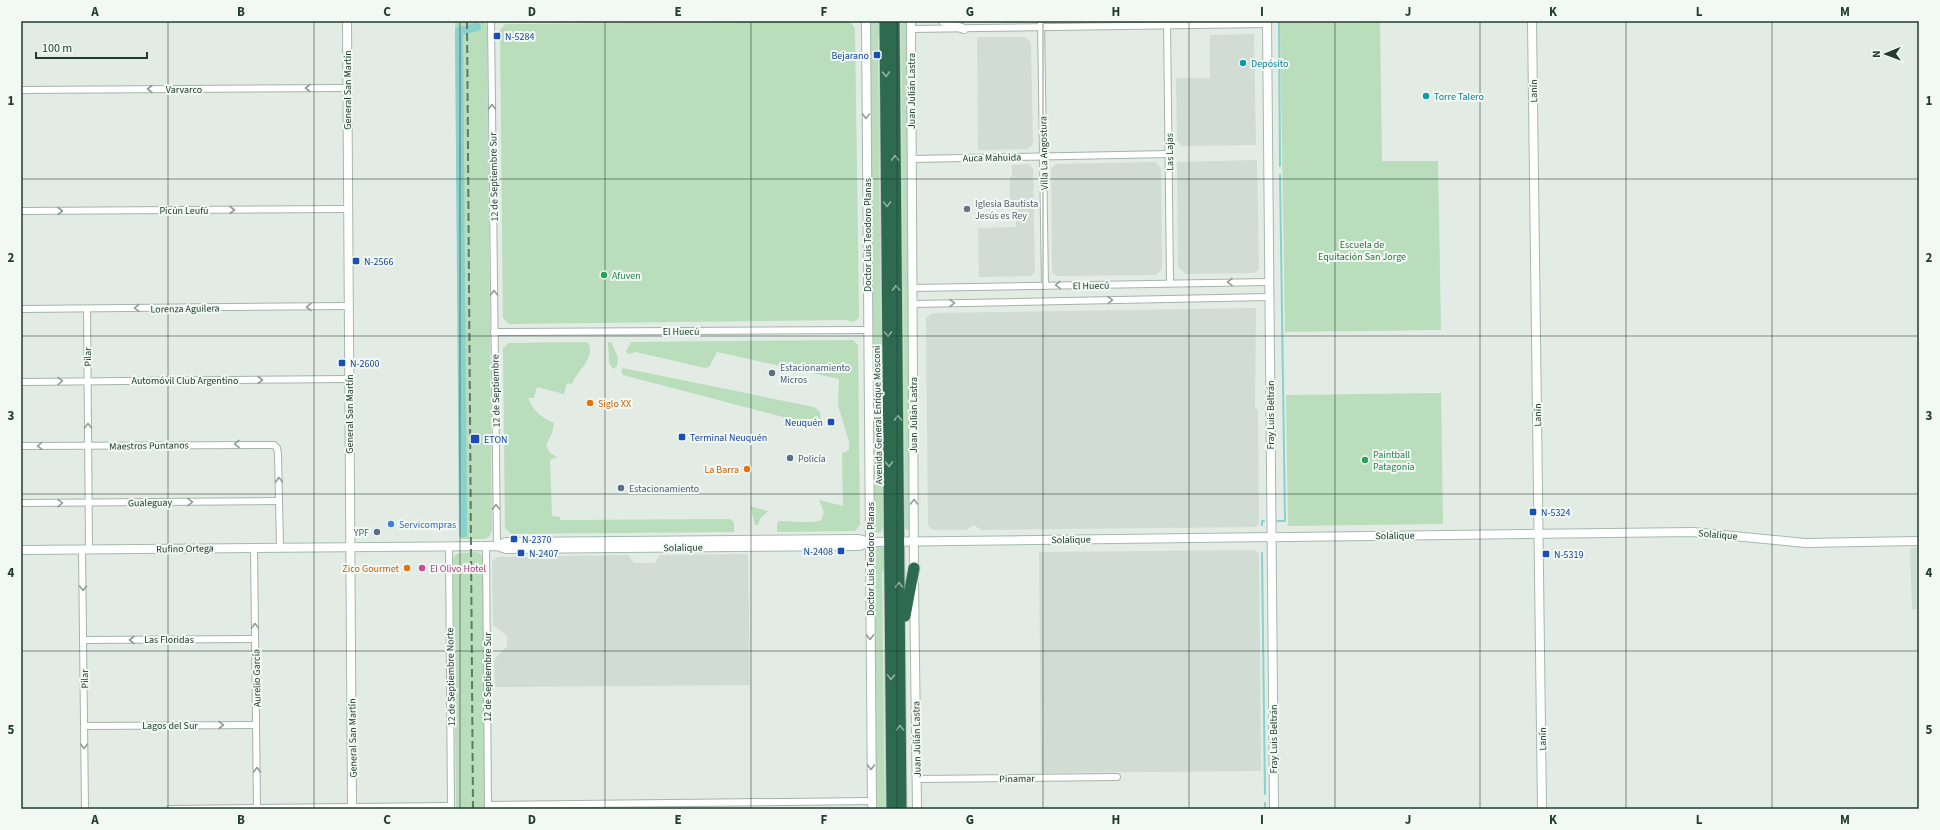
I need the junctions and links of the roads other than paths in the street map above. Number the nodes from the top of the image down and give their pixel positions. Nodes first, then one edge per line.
1 (346, 21) edge
2 (491, 21) edge
3 (866, 21) edge
4 (885, 21) edge
5 (894, 21) edge
6 (943, 21) edge
7 (1532, 21) edge
8 (1167, 23) edge
9 (1267, 23) edge
10 (1041, 24) edge
11 (911, 25) edge
12 (964, 29) junction
13 (347, 88) junction
14 (21, 90) edge
15 (1169, 154) junction
16 (1043, 156) junction
17 (912, 159) junction
18 (348, 209) junction
19 (21, 211) edge
20 (1269, 282) junction
21 (1170, 284) junction
22 (1045, 286) junction
23 (913, 288) junction
24 (1269, 297) junction
25 (913, 304) junction
26 (348, 306) junction
27 (21, 309) edge
28 (86, 309) junction
29 (868, 330) junction
30 (494, 332) junction
31 (349, 379) junction
32 (87, 381) junction
33 (21, 382) edge
34 (88, 445) junction
35 (21, 446) edge
36 (279, 501) junction
37 (88, 503) junction
38 (21, 504) edge
39 (1539, 534) junction
40 (1271, 537) junction
41 (894, 541) junction
42 (914, 541) junction
43 (1919, 541) edge
44 (870, 542) junction
45 (350, 546) junction
46 (449, 546) junction
47 (486, 546) junction
48 (497, 546) junction
49 (254, 547) junction
50 (280, 547) junction
51 (86, 549) junction
52 (21, 550) edge
53 (914, 568) junction
54 (255, 639) junction
55 (83, 640) junction
56 (900, 652) junction
57 (256, 725) junction
58 (84, 726) junction
59 (1117, 777) dead end
60 (916, 779) junction
61 (872, 805) edge
62 (598, 806) edge
63 (690, 806) edge
64 (488, 807) edge
65 (502, 807) edge
66 (352, 808) edge
67 (404, 808) edge
68 (451, 808) edge
69 (85, 809) edge
70 (170, 809) edge
71 (257, 809) edge
72 (892, 809) edge
73 (901, 809) edge
74 (917, 809) edge
75 (1274, 809) edge
76 (1542, 809) edge

1 - 13 main road, General San Martín
30 -> 2 street, 12 de Septiembre Sur
3 -> 29 main road, Doctor Luis Teodoro Planas
4 -> 41 highway, Avenida General Enrique Mosconi
41 -> 5 highway, Avenida General Enrique Mosconi
6 - 12 main road
7 - 39 main road, Lanín
8 - 9 street
8 - 10 street
8 - 15 street, Las Lajas
9 - 20 main road, Fray Luis Beltrán
10 - 12 street
10 - 16 street, Villa La Angostura
11 - 12 street
11 - 17 main road, Juan Julián Lastra
13 -> 14 street, Varvarco
13 - 18 main road, General San Martín
15 - 16 street, Auca Mahuida
15 - 21 street, Las Lajas
16 - 17 street, Auca Mahuida
16 - 22 street, Villa La Angostura
17 - 23 main road, Juan Julián Lastra
19 -> 18 street, Picún Leufú
18 - 26 main road, General San Martín
20 -> 21 street, El Huecú
20 - 24 main road, Fray Luis Beltrán
21 -> 22 street, El Huecú
22 - 23 street, El Huecú
23 - 25 main road, Juan Julián Lastra
25 -> 24 street, El Huecú
24 - 40 main road, Fray Luis Beltrán
42 -> 25 main road, Juan Julián Lastra
26 -> 28 street, Lorenza Aguilera
26 - 31 main road, General San Martín
27 - 28 street, Lorenza Aguilera
28 - 32 street, Pilar
29 - 30 street, El Huecú
29 - 44 main road, Doctor Luis Teodoro Planas
48 -> 30 street, 12 de Septiembre
32 -> 31 street, Automóvil Club Argentino
31 - 45 main road, General San Martín
33 -> 32 street, Automóvil Club Argentino
34 -> 32 street, Pilar
34 -> 35 street, Maestros Puntanos
36 -> 34 street, Maestros Puntanos
34 - 37 street, Pilar
37 -> 36 street, Gualeguay
36 - 50 street
38 -> 37 street, Gualeguay
37 - 51 street, Pilar
39 - 40 main road, Solalique
39 - 43 main road, Solalique
39 - 76 main road, Lanín
40 - 42 main road, Solalique
40 - 75 main road, Fray Luis Beltrán
41 - 42 main road, Solalique
41 - 44 main road, Solalique
56 -> 41 highway, Avenida General Enrique Mosconi
41 -> 72 highway, Avenida General Enrique Mosconi
42 - 53 main road, Juan Julián Lastra
44 - 48 main road, Solalique
44 -> 61 main road, Doctor Luis Teodoro Planas
45 - 46 main road, Solalique
45 - 50 main road, Rufino Ortega
45 - 66 main road, General San Martín
46 - 47 main road, Solalique
46 - 68 street, 12 de Septiembre Norte
47 - 48 main road, Solalique
47 - 64 street, 12 de Septiembre Sur
49 - 50 main road, Rufino Ortega
49 - 51 main road, Rufino Ortega
54 -> 49 street, Aurelio García
51 - 52 main road, Rufino Ortega
51 -> 55 street, Pilar
53 - 56 highway
53 - 60 main road, Juan Julián Lastra
54 -> 55 street, Las Floridas
54 - 57 street, Aurelio García
55 - 58 street, Pilar
73 -> 56 highway, Avenida General Enrique Mosconi
58 -> 57 street, Lagos del Sur
71 -> 57 street, Aurelio García
58 -> 69 street, Pilar
59 - 60 street, Pinamar
60 - 74 main road, Juan Julián Lastra
61 - 63 street
62 - 63 street
62 - 65 street
64 - 65 street
66 - 67 street
66 - 71 street
67 - 68 street
70 - 71 street

